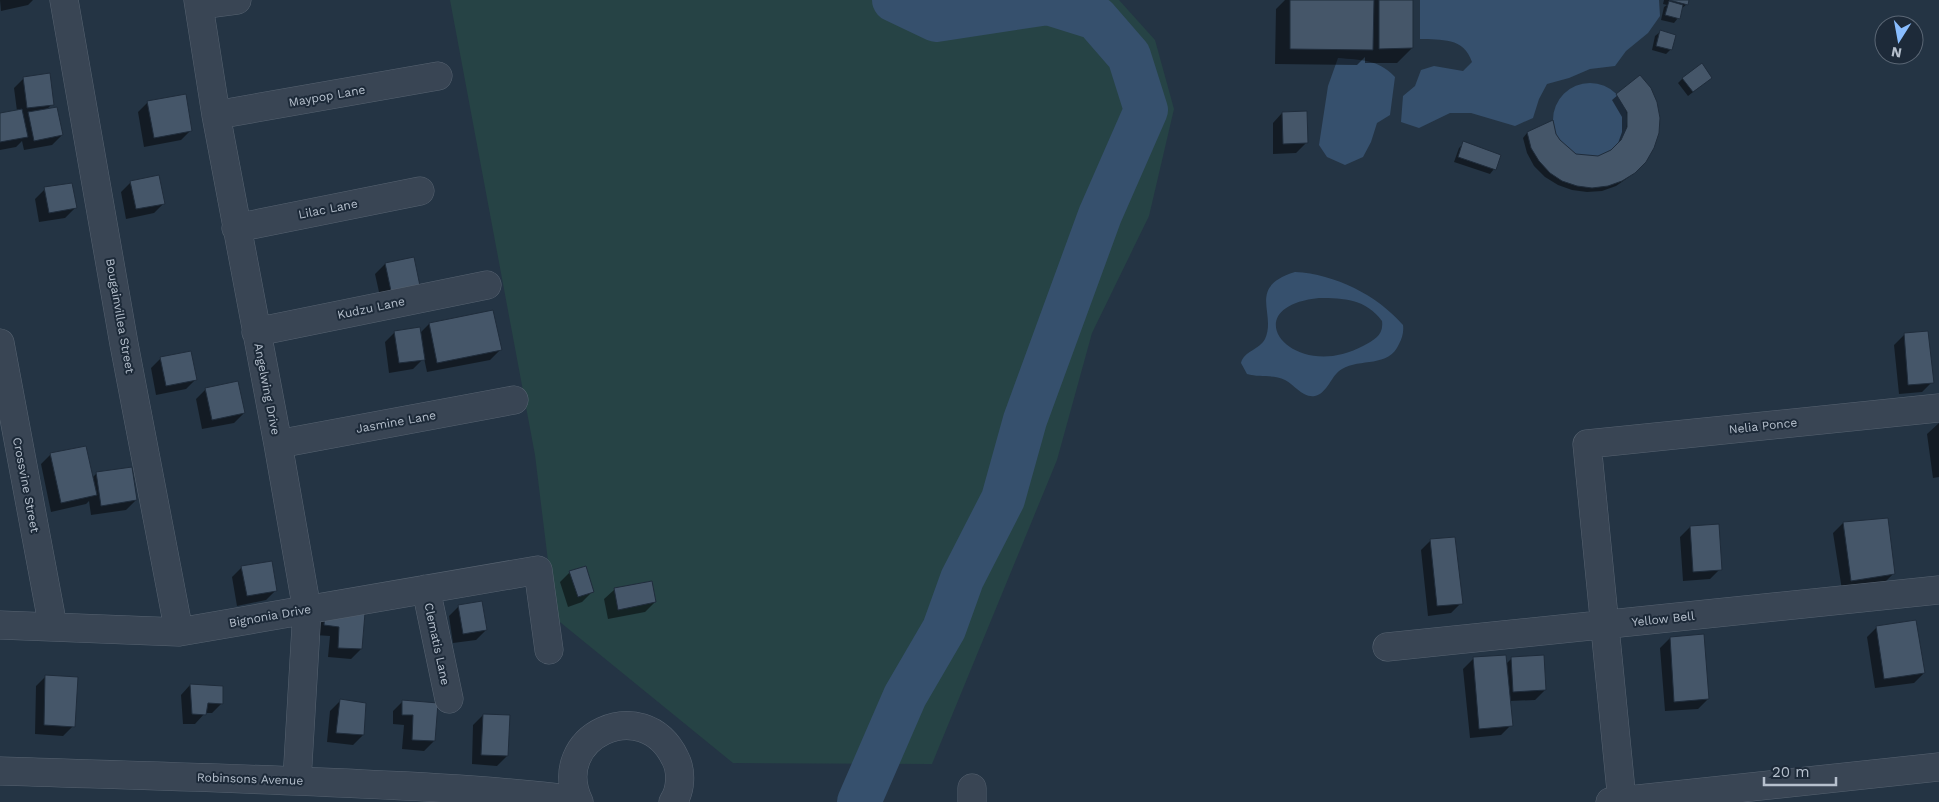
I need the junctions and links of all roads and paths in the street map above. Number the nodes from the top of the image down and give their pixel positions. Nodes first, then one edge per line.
1 (64, 0) edge
2 (237, 0) edge
3 (199, 3) edge
4 (438, 76) dead end
5 (216, 115) junction
6 (420, 190) dead end
7 (236, 228) junction
8 (487, 285) dead end
9 (256, 332) junction
10 (0, 343) edge
11 (514, 400) dead end
12 (1939, 408) edge
13 (278, 444) junction
14 (426, 589) junction
15 (1939, 590) edge
16 (306, 610) junction
17 (0, 625) edge
18 (1605, 625) junction
19 (53, 627) junction
20 (179, 632) junction
21 (1387, 647) dead end
22 (549, 650) dead end
23 (449, 699) dead end
24 (574, 767) junction
25 (1939, 767) edge
26 (0, 771) edge
27 (297, 780) junction
28 (501, 791) junction
29 (578, 801) edge
30 (1616, 801) edge
31 (673, 802) edge

1 - 20 street, Bougainvillea Street
2 - 3 street
3 - 5 street, Angelwing Drive
4 - 5 street, Maypop Lane
5 - 7 street, Angelwing Drive
6 - 7 street, Lilac Lane
7 - 9 street, Angelwing Drive
8 - 9 street, Kudzu Lane
9 - 13 street, Angelwing Drive
10 - 19 street, Crossvine Street
11 - 13 street, Jasmine Lane
12 - 18 street, Nelia Ponce
13 - 16 street, Angelwing Drive
14 - 16 street, Bignonia Drive
14 - 22 street, Bignonia Drive
14 - 23 street, Clematis Lane
15 - 18 street, Yellow Bell
16 - 20 street, Bignonia Drive
16 - 27 street, Angelwing Drive
17 - 19 street, Bignonia Drive
18 - 21 street, Yellow Bell
18 - 30 street
19 - 20 street, Bignonia Drive
24 - 28 street, Robinsons Avenue
24 - 29 street
24 - 31 street
25 - 30 street
26 - 27 street, Robinsons Avenue
27 - 28 street, Robinsons Avenue
28 - 29 street, Robinsons Avenue

